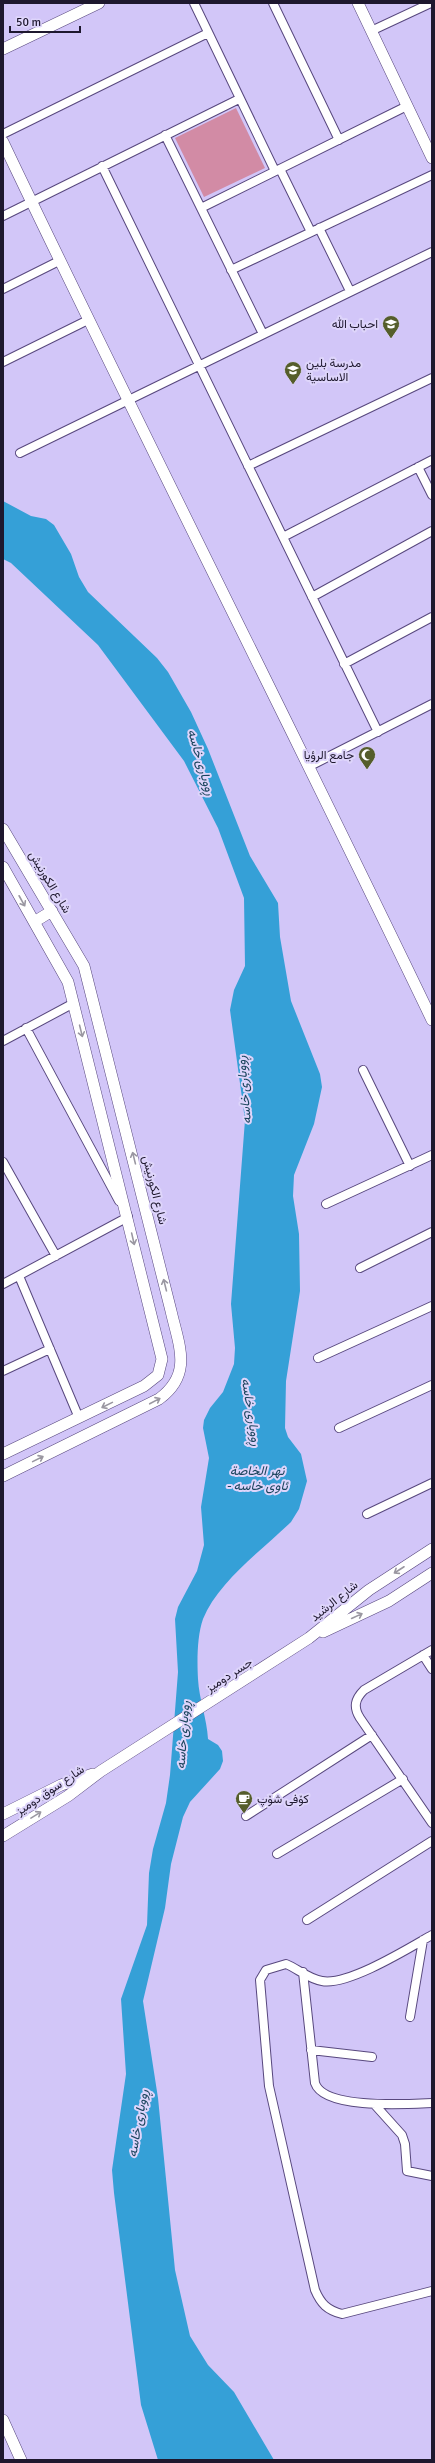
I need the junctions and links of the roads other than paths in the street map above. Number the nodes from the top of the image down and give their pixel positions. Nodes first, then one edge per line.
1 (99, 3) edge
2 (194, 3) edge
3 (273, 3) edge
4 (358, 3) edge
5 (431, 3) edge
6 (371, 31) junction
7 (208, 34) junction
8 (3, 49) edge
9 (239, 99) junction
10 (407, 106) junction
11 (3, 134) edge
12 (165, 135) junction
13 (339, 140) junction
14 (3, 142) edge
15 (432, 158) edge
16 (102, 166) junction
17 (277, 170) junction
18 (432, 175) edge
19 (31, 202) junction
20 (201, 208) junction
21 (3, 216) edge
22 (319, 228) junction
23 (311, 232) junction
24 (432, 252) edge
25 (59, 261) junction
26 (232, 270) junction
27 (3, 289) edge
28 (350, 291) junction
29 (88, 320) junction
30 (263, 334) junction
31 (3, 362) edge
32 (199, 365) junction
33 (432, 378) edge
34 (127, 401) junction
35 (20, 453) dead end
36 (432, 460) edge
37 (248, 466) junction
38 (418, 467) junction
39 (432, 495) edge
40 (432, 531) edge
41 (283, 537) junction
42 (312, 597) junction
43 (432, 617) edge
44 (344, 664) junction
45 (432, 704) edge
46 (378, 732) junction
47 (310, 766) junction
48 (3, 828) edge
49 (3, 867) edge
50 (52, 911) junction
51 (34, 922) junction
52 (74, 1003) junction
53 (432, 1020) edge
54 (26, 1028) junction
55 (3, 1041) edge
56 (362, 1070) dead end
57 (432, 1155) edge
58 (3, 1162) edge
59 (410, 1166) junction
60 (326, 1204) dead end
61 (128, 1217) junction
62 (432, 1232) edge
63 (56, 1256) junction
64 (360, 1268) dead end
65 (19, 1276) junction
66 (3, 1284) edge
67 (432, 1306) edge
68 (50, 1349) junction
69 (318, 1358) dead end
70 (3, 1371) edge
71 (432, 1385) edge
72 (79, 1418) junction
73 (339, 1428) dead end
74 (3, 1454) edge
75 (3, 1476) edge
76 (432, 1483) edge
77 (367, 1514) dead end
78 (432, 1549) edge
79 (432, 1573) edge
80 (309, 1638) junction
81 (432, 1650) edge
82 (423, 1655) junction
83 (432, 1669) edge
84 (372, 1735) junction
85 (101, 1771) junction
86 (403, 1779) junction
87 (3, 1814) edge
88 (246, 1816) dead end
89 (432, 1823) edge
90 (3, 1836) edge
91 (432, 1842) edge
92 (277, 1854) dead end
93 (307, 1920) dead end
94 (432, 1935) edge
95 (423, 1940) junction
96 (302, 1972) junction
97 (410, 2017) dead end
98 (312, 2050) junction
99 (372, 2057) dead end
100 (432, 2103) edge
101 (375, 2105) junction
102 (432, 2176) edge
103 (432, 2291) edge
104 (3, 2420) edge
105 (21, 2460) edge

1 - 8 main road
2 - 7 street
3 - 13 street
4 - 6 main road
5 - 6 street
6 - 10 main road
7 - 9 street
7 - 11 street
9 - 12 street
9 - 17 street
10 - 13 street
10 - 15 main road
12 - 16 street
12 - 20 street
13 - 17 street
14 - 19 main road
16 - 19 street
16 - 32 street
17 - 20 street
17 - 23 street
18 - 22 street
19 - 21 street
19 - 25 main road
20 - 26 street
22 - 23 street
22 - 28 street
23 - 26 street
24 - 28 street
25 - 27 street
25 - 29 main road
26 - 30 street
28 - 30 street
29 - 31 street
29 - 34 main road
30 - 32 street
32 - 34 street
32 - 37 street
33 - 37 street
34 - 35 street
34 - 47 main road
36 - 38 street
37 - 41 street
38 - 39 street
38 - 41 street
40 - 42 street
41 - 42 street
42 - 44 street
43 - 44 street
44 - 46 street
45 - 46 street
46 - 47 street
47 - 53 main road
48 - 50 main road, شارع الكورنيش
49 -> 51 main road
50 - 51 main road
75 -> 50 main road, شارع الكورنيش
51 - 52 main road
52 - 54 street
52 -> 61 main road
54 - 55 street
54 - 61 street
56 - 59 street
57 - 59 street
58 - 63 street
59 - 60 street
61 - 63 street
61 -> 72 main road
62 - 64 street
63 - 65 street
65 - 66 street
65 - 68 street
67 - 69 street
68 - 70 street
68 - 72 street
71 - 73 street
72 - 74 main road
76 - 77 street
78 -> 80 main road, شارع الرشيد
80 -> 79 main road, شارع الرشيد
80 - 85 main road, جسر دوميز
81 - 82 street
82 - 83 street
82 - 84 street
84 - 86 street
84 - 88 street
85 - 87 main road, شارع سوق دوميز
90 -> 85 main road, شارع سوق دوميز
86 - 89 street
86 - 92 street
91 - 93 street
94 - 95 street
95 - 96 street
95 - 97 street
96 - 98 street
96 - 103 street
98 - 99 street
98 - 101 street
100 - 101 street
101 - 102 street
104 - 105 main road

